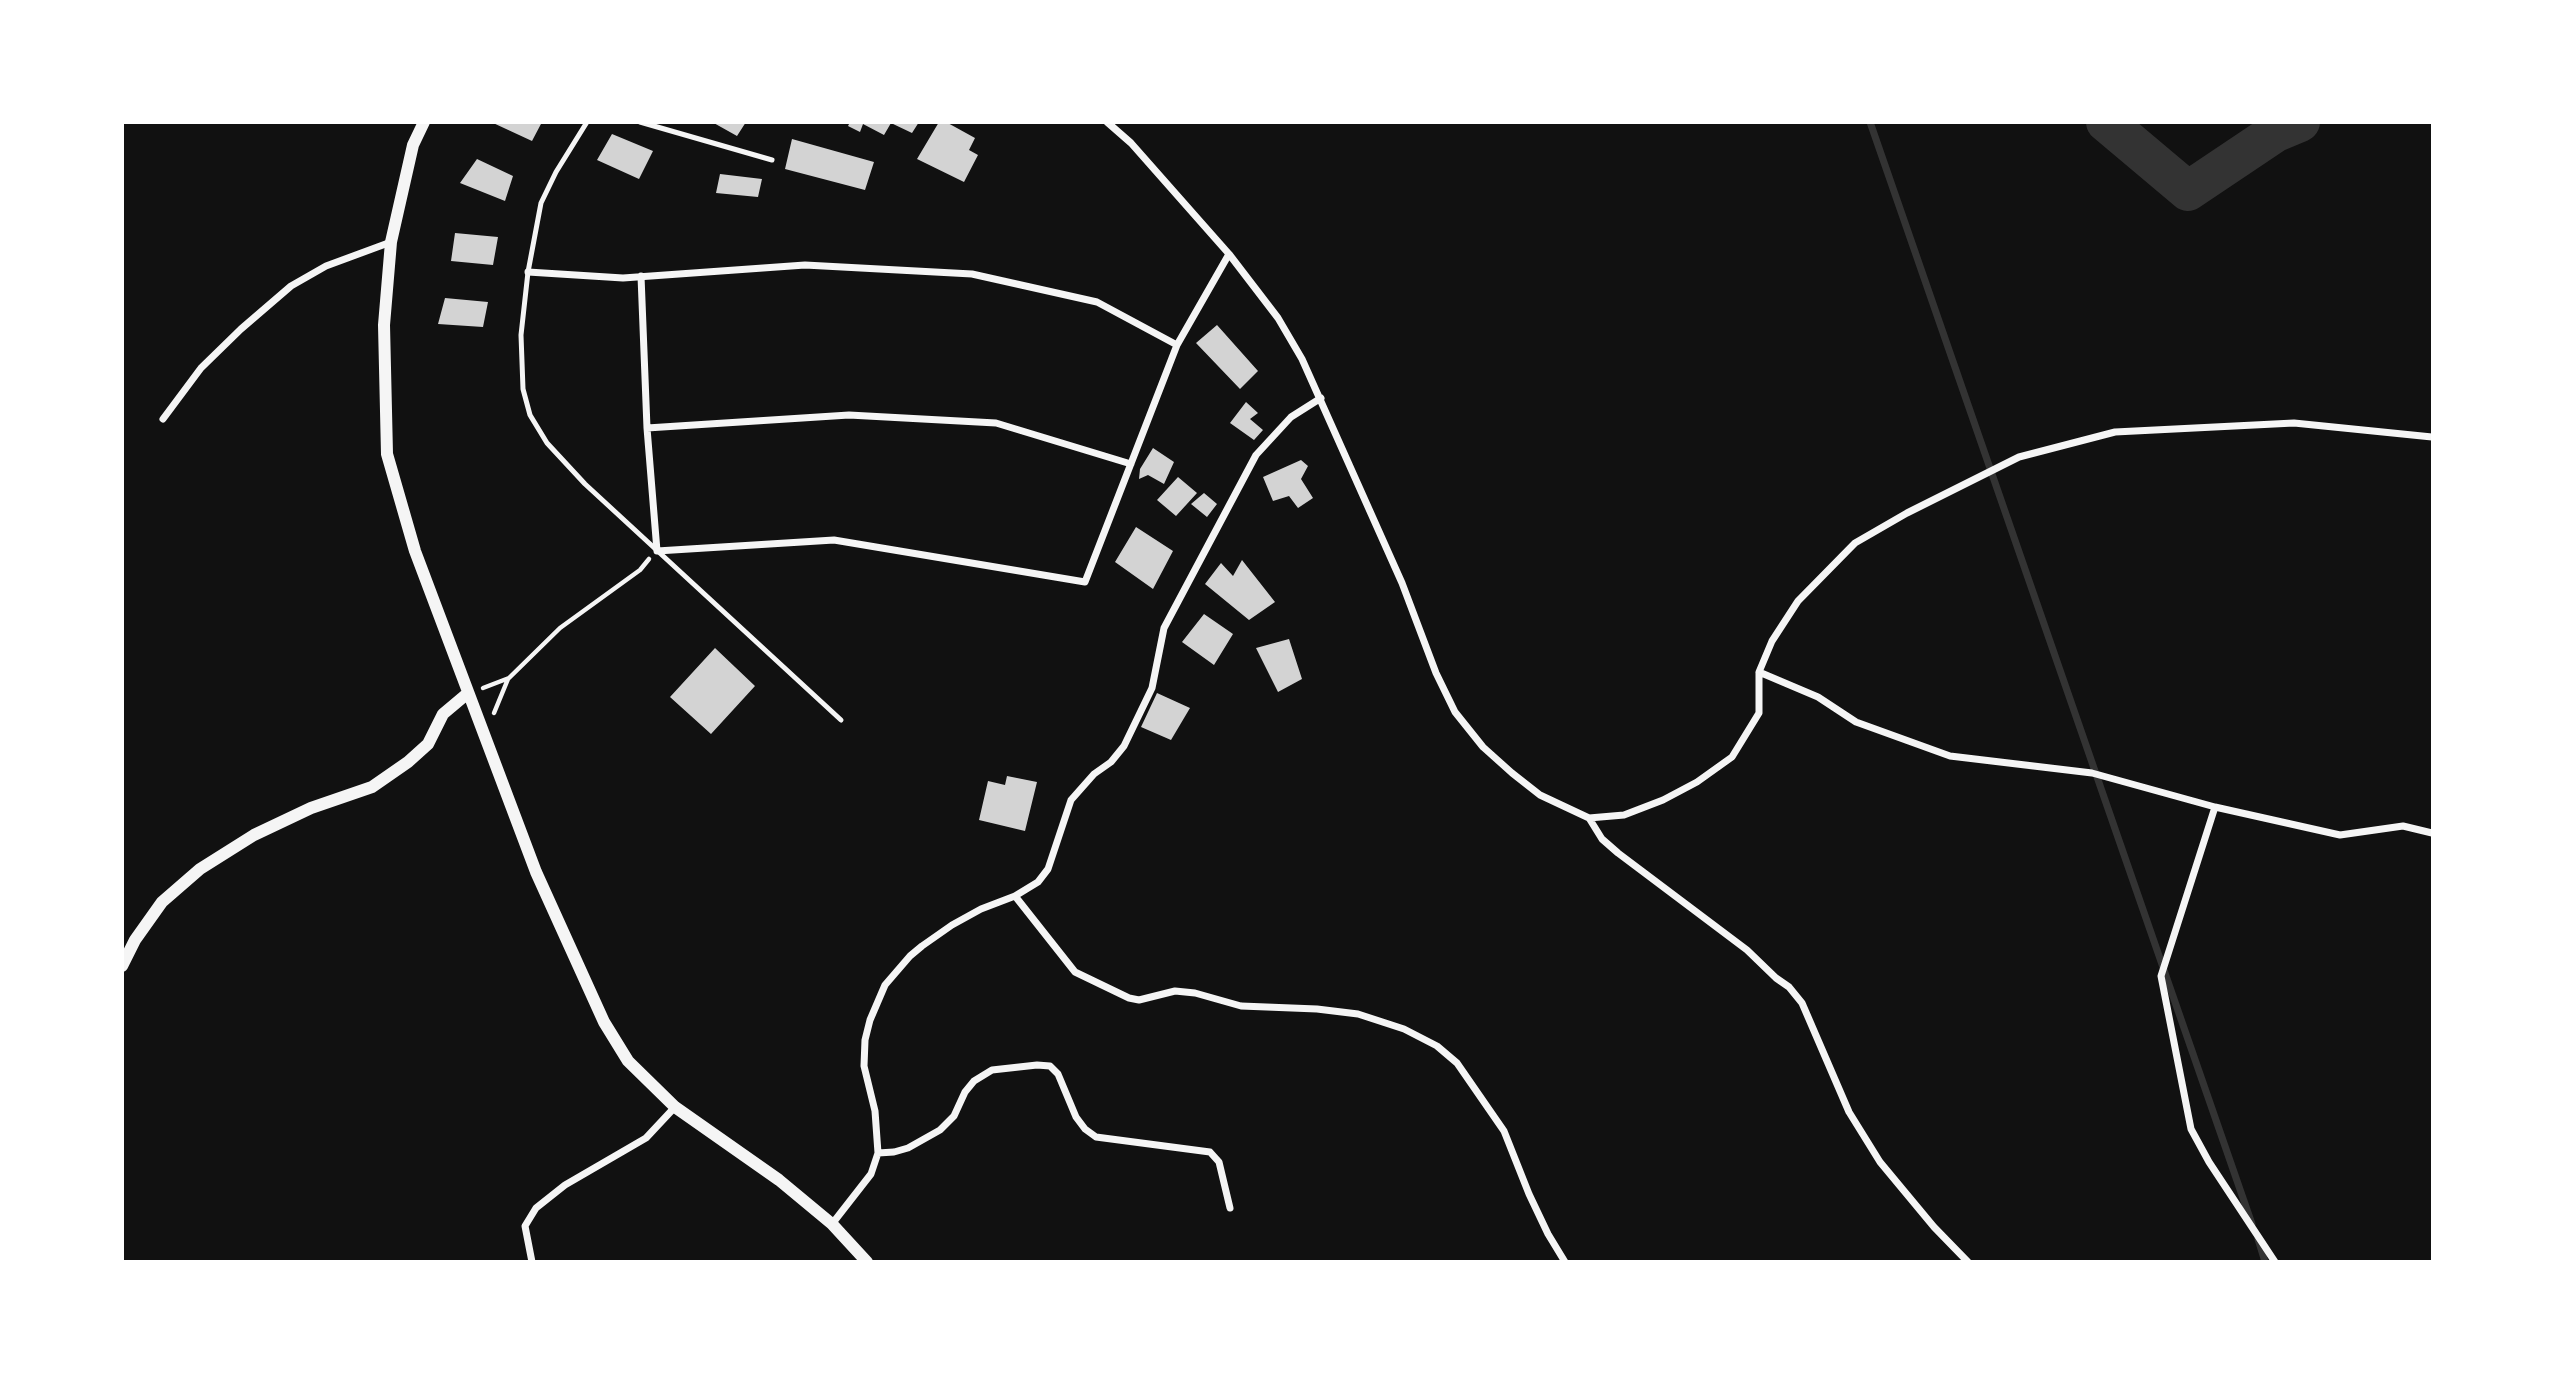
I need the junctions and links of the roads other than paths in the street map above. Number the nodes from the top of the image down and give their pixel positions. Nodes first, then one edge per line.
1 (424, 122) edge
2 (587, 122) edge
3 (640, 122) edge
4 (1107, 122) edge
5 (772, 160) dead end
6 (391, 242) junction
7 (1229, 254) junction
8 (528, 272) junction
9 (641, 276) junction
10 (1177, 345) junction
11 (1321, 398) junction
12 (163, 419) dead end
13 (647, 428) junction
14 (2432, 437) edge
15 (1131, 464) junction
16 (657, 551) junction
17 (1759, 672) junction
18 (468, 693) junction
19 (841, 720) dead end
20 (2215, 807) junction
21 (1589, 818) junction
22 (2432, 832) edge
23 (1014, 896) junction
24 (122, 966) edge
25 (675, 1107) junction
26 (878, 1153) junction
27 (1230, 1208) dead end
28 (832, 1224) junction
29 (532, 1262) edge
30 (867, 1262) edge
31 (1565, 1262) edge
32 (1968, 1262) edge
33 (2275, 1262) edge

1 - 6 street
2 - 8 lane
3 - 5 lane
4 - 7 street
6 - 12 street
6 - 18 street
7 - 10 street
7 - 11 street
8 - 9 street
8 - 16 lane
9 - 10 street
9 - 13 street
10 - 15 street
11 - 21 street
11 - 23 street
13 - 15 street
13 - 16 street
14 - 17 street
15 - 16 street
16 - 19 lane
17 - 20 street
17 - 21 street
18 - 24 street
18 - 25 street
20 - 22 street
20 - 33 street
21 - 32 street
23 - 26 street
23 - 31 street
25 - 28 street
25 - 29 street
26 - 27 street
26 - 28 street
28 - 30 street

